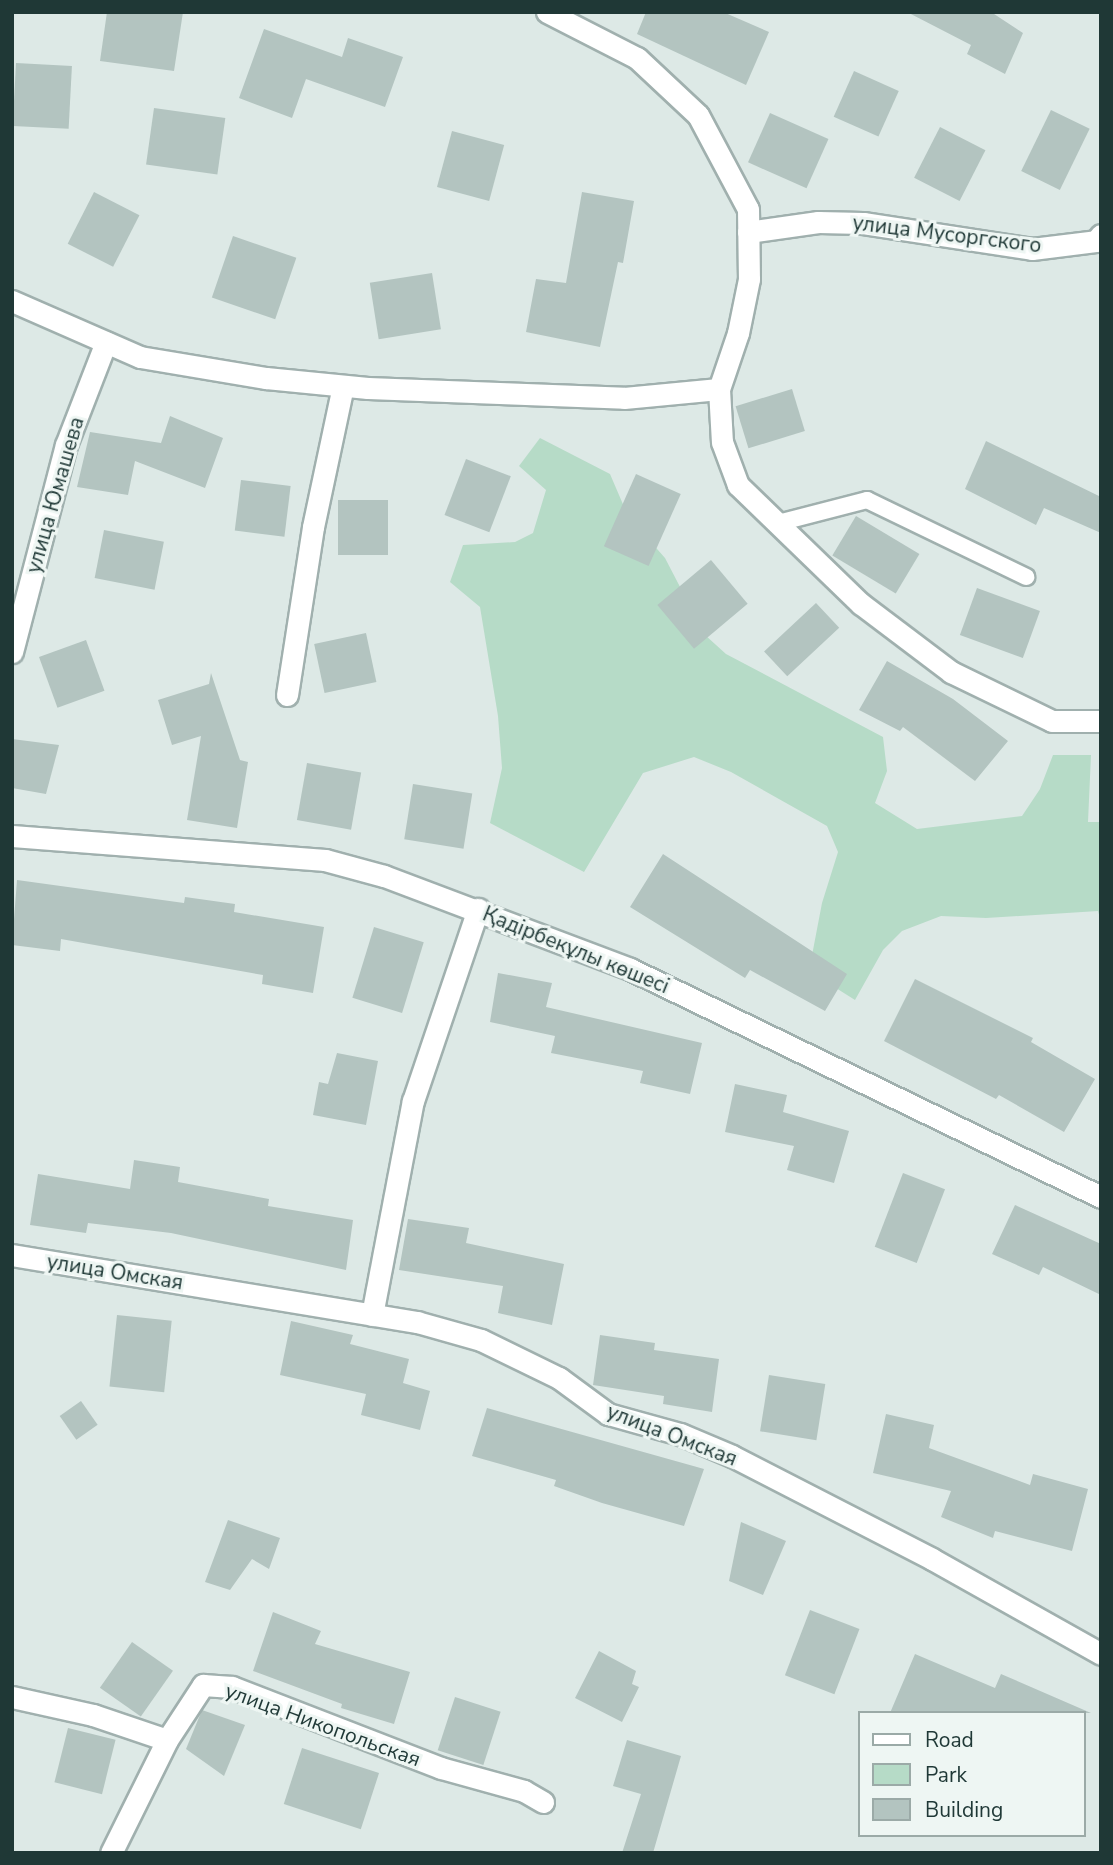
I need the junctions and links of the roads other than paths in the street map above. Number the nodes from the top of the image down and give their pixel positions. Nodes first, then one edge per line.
1 (547, 12) edge
2 (748, 232) junction
3 (1101, 235) edge
4 (12, 301) edge
5 (106, 342) junction
6 (343, 386) junction
7 (719, 389) junction
8 (778, 523) junction
9 (1026, 578) dead end
10 (12, 652) edge
11 (287, 695) dead end
12 (1101, 721) edge
13 (12, 836) edge
14 (478, 909) junction
15 (1101, 1197) edge
16 (12, 1255) edge
17 (372, 1315) junction
18 (1101, 1654) edge
19 (12, 1697) edge
20 (167, 1740) junction
21 (543, 1802) dead end
22 (111, 1853) edge

1 - 2 street
2 - 3 street, улица Мусоргского
2 - 7 street
4 - 5 street
5 - 6 street
5 - 10 street, улица Юмашева
6 - 7 street
6 - 11 street
7 - 8 street
8 - 9 lane
8 - 12 street
13 - 14 street, Қадірбекұлы көшесі
14 - 15 street, Қадірбекұлы көшесі
14 - 17 street
16 - 17 street, улица Омская
17 - 18 street, улица Омская
19 - 20 street
20 - 21 street, улица Никопольская
20 - 22 street, улица Никопольская

